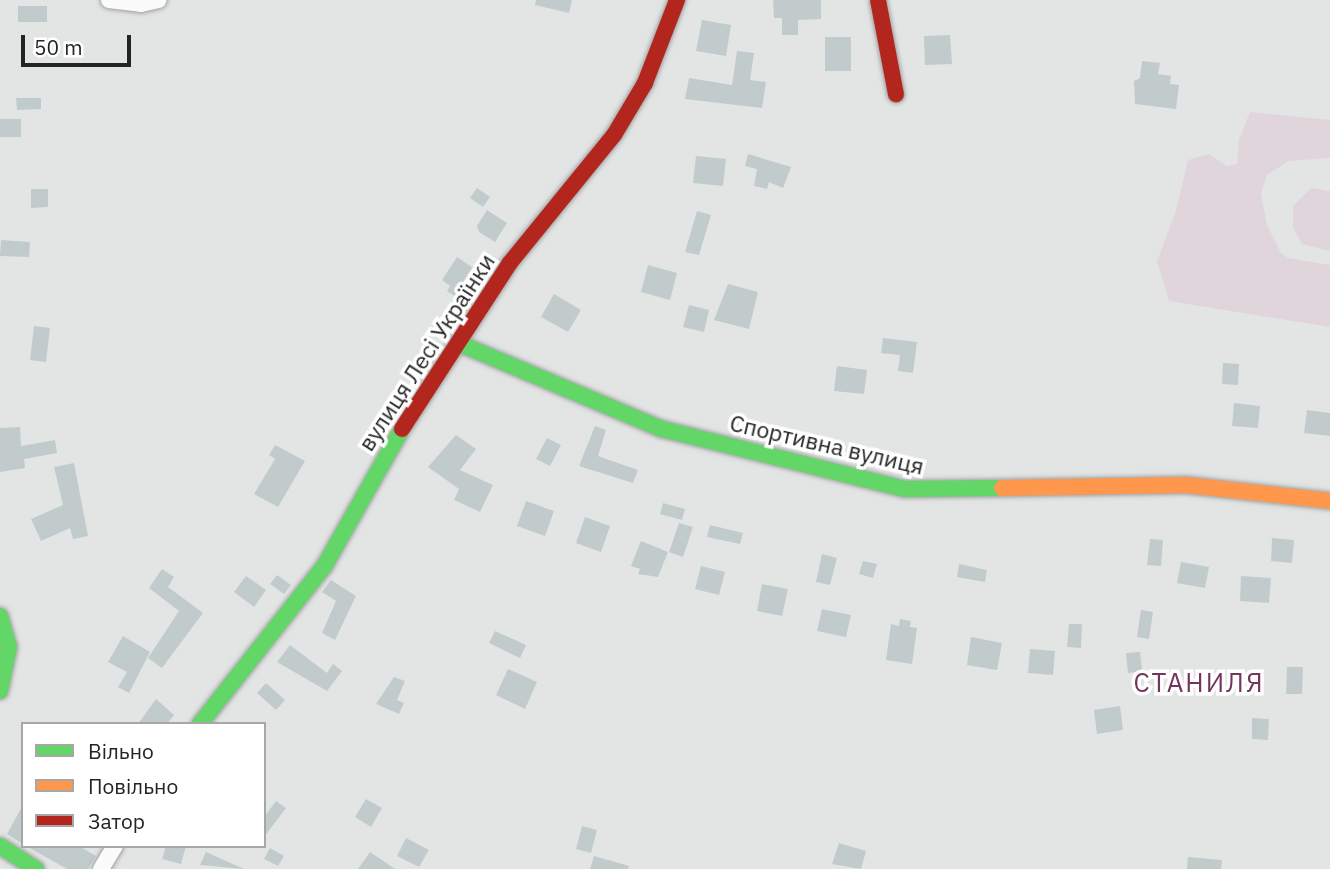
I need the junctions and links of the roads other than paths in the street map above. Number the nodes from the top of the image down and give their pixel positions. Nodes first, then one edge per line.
1 (109, 0) edge
2 (159, 0) edge
3 (677, 0) edge
4 (878, 0) edge
5 (896, 94) dead end
6 (458, 343) junction
7 (1330, 501) edge
8 (0, 616) edge
9 (0, 691) edge
10 (202, 722) edge
11 (0, 846) edge
12 (114, 848) edge
13 (36, 869) edge
14 (101, 869) edge

1 - 2 street
3 - 6 street, вулиця Лесі Українки
4 - 5 street
6 - 7 street, Спортивна вулиця
6 - 10 street, вулиця Лесі Українки
8 - 9 street
11 - 13 street
12 - 14 street

